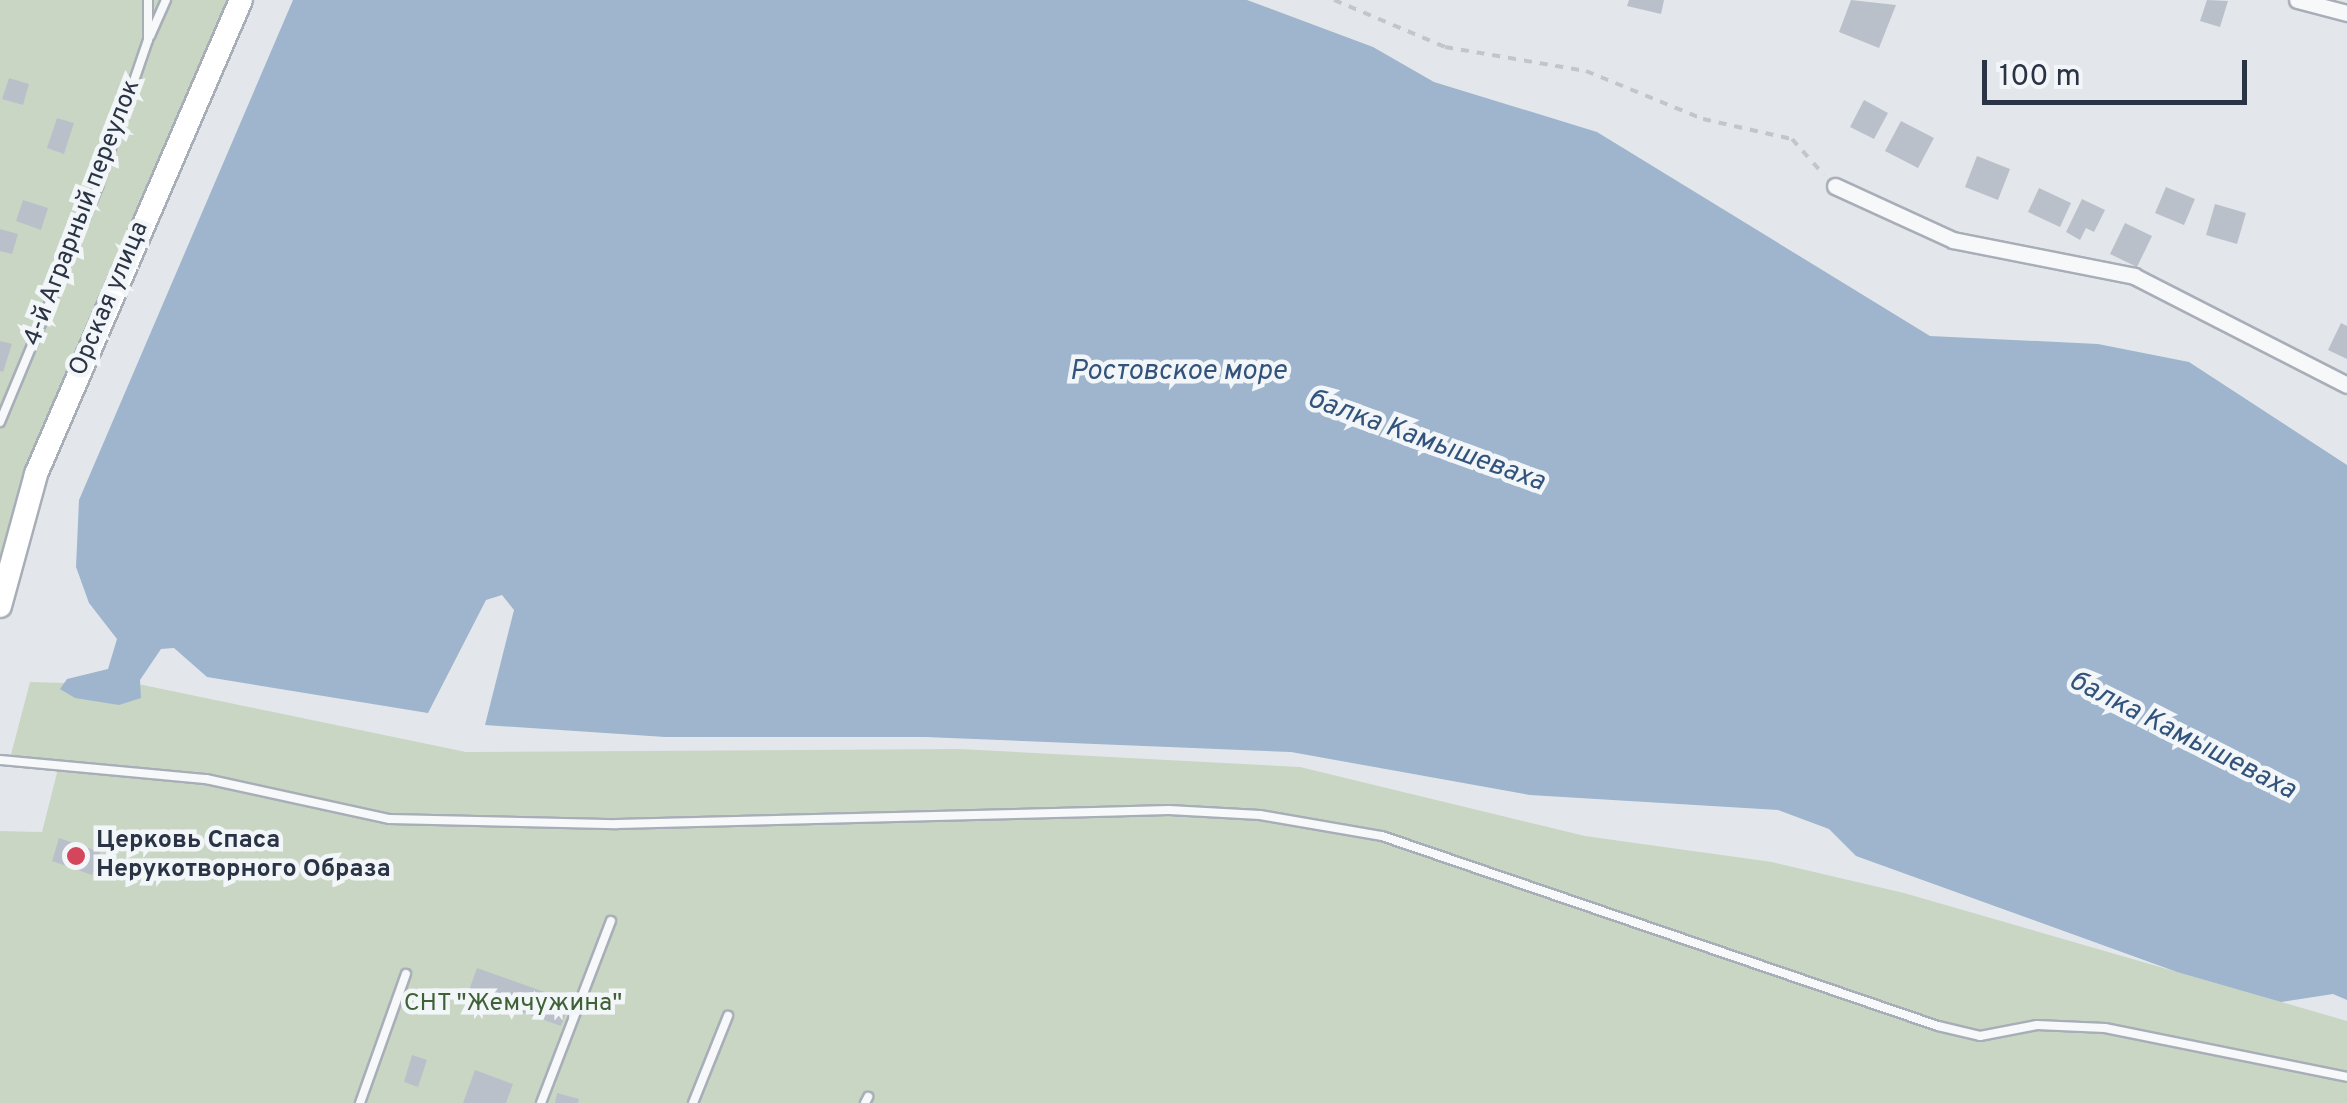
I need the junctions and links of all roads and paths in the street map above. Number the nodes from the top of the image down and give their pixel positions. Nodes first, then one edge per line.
1 (148, 0) edge
2 (166, 0) edge
3 (240, 0) edge
4 (1334, 0) edge
5 (2297, 0) edge
6 (2347, 14) edge
7 (148, 40) junction
8 (1835, 186) joint
9 (2347, 385) edge
10 (0, 422) edge
11 (0, 606) edge
12 (0, 760) edge
13 (611, 921) dead end
14 (406, 974) dead end
15 (728, 1016) dead end
16 (2347, 1077) edge
17 (360, 1103) edge
18 (541, 1103) edge
19 (694, 1103) edge

1 - 7 lane, 4-й Аграрный переулок
2 - 7 lane
3 - 11 main road, Орская улица
4 - 8 path
5 - 6 street
7 - 10 lane, 4-й Аграрный переулок
8 - 9 street
12 - 16 lane
13 - 18 lane
14 - 17 lane
15 - 19 lane

